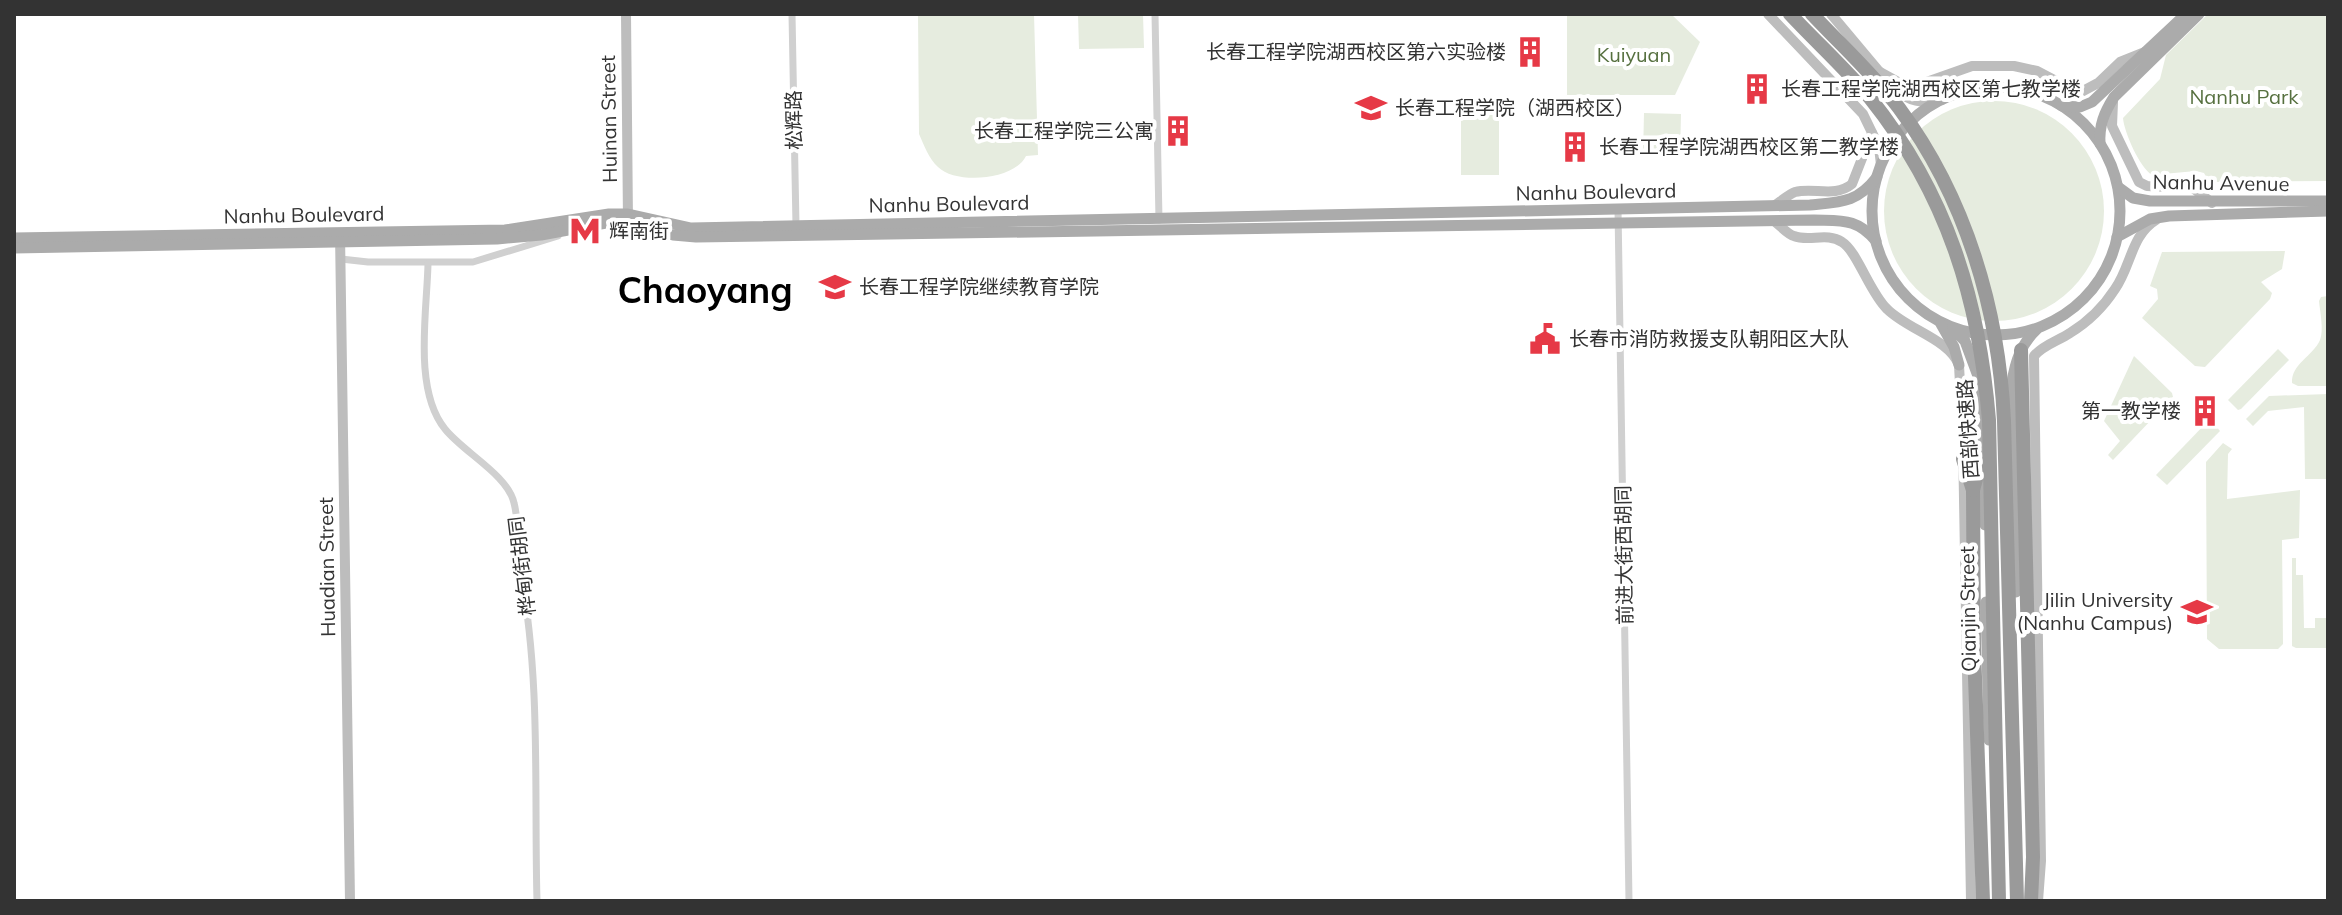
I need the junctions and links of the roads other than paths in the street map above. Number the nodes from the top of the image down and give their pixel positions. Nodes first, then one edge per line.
1 (626, 14) edge
2 (792, 14) edge
3 (1155, 14) edge
4 (1768, 14) edge
5 (1790, 14) edge
6 (1812, 14) edge
7 (1831, 14) edge
8 (2186, 14) edge
9 (2199, 14) edge
10 (2147, 52) junction
11 (1878, 71) junction
12 (2114, 97) junction
13 (1942, 100) junction
14 (2060, 105) junction
15 (1871, 127) junction
16 (2101, 145) junction
17 (1881, 165) junction
18 (1877, 177) junction
19 (2118, 187) junction
20 (2328, 201) edge
21 (2212, 203) junction
22 (1773, 206) junction
23 (1618, 209) junction
24 (2328, 211) edge
25 (2161, 217) junction
26 (628, 219) junction
27 (1774, 221) junction
28 (1159, 223) junction
29 (1618, 223) junction
30 (796, 226) junction
31 (578, 228) junction
32 (340, 237) junction
33 (2117, 237) junction
34 (14, 238) edge
35 (1876, 241) junction
36 (14, 248) edge
37 (341, 259) junction
38 (428, 264) junction
39 (1938, 320) junction
40 (1950, 326) junction
41 (2040, 326) junction
42 (2021, 350) junction
43 (1960, 372) junction
44 (1963, 459) junction
45 (1981, 461) junction
46 (1973, 490) junction
47 (350, 901) edge
48 (537, 901) edge
49 (1629, 901) edge
50 (1971, 901) edge
51 (1983, 901) edge
52 (1997, 901) edge
53 (2019, 901) edge
54 (2031, 901) edge
55 (2038, 901) edge

1 - 26 main road, Huinan Street
2 - 30 street, 松辉路
3 - 28 street
4 - 15 main road
5 - 52 highway, 西部快速路, bridge
6 - 53 highway, 西部快速路, bridge
7 - 11 main road
8 - 10 main road
9 - 12 main road
10 - 11 main road
10 - 14 main road
11 - 13 main road
12 - 16 main road
12 - 21 main road
13 - 14 main road
13 - 17 main road
14 - 16 main road
15 - 17 main road
15 - 22 main road
16 - 19 main road
17 - 18 main road
18 - 22 main road, Nanhu Boulevard
18 - 35 main road
19 - 21 main road, Nanhu Avenue
19 - 33 main road
20 - 21 main road, Nanhu Avenue
22 - 23 main road, Nanhu Boulevard
23 - 28 main road, Nanhu Boulevard
23 - 29 street, 前进大街西胡同
24 - 25 main road, Nanhu Avenue
25 - 33 main road, Nanhu Avenue
25 - 55 main road
26 - 28 main road, Nanhu Boulevard
26 - 30 main road, Nanhu Boulevard
26 - 31 main road, Nanhu Boulevard
26 - 32 main road, Nanhu Boulevard
27 - 29 main road, Nanhu Boulevard
27 - 35 main road, Nanhu Boulevard
27 - 43 main road
28 - 29 main road, Nanhu Boulevard
28 - 30 main road, Nanhu Boulevard
29 - 49 street, 前进大街西胡同
31 - 32 main road, Nanhu Boulevard
31 - 38 street
32 - 34 main road, Nanhu Boulevard
32 - 36 main road, Nanhu Boulevard
32 - 37 main road, Huadian Street
33 - 41 main road
35 - 39 main road
37 - 38 street
37 - 47 main road, Huadian Street
38 - 48 street, 桦甸街胡同
39 - 40 main road
39 - 43 main road
40 - 41 main road
40 - 45 main road, Qianjin Street
41 - 42 main road
42 - 53 main road
42 - 54 highway
43 - 44 main road, Qianjin Street
44 - 46 highway
44 - 50 main road, Qianjin Street
45 - 46 highway
45 - 52 main road, Qianjin Street
46 - 51 highway

